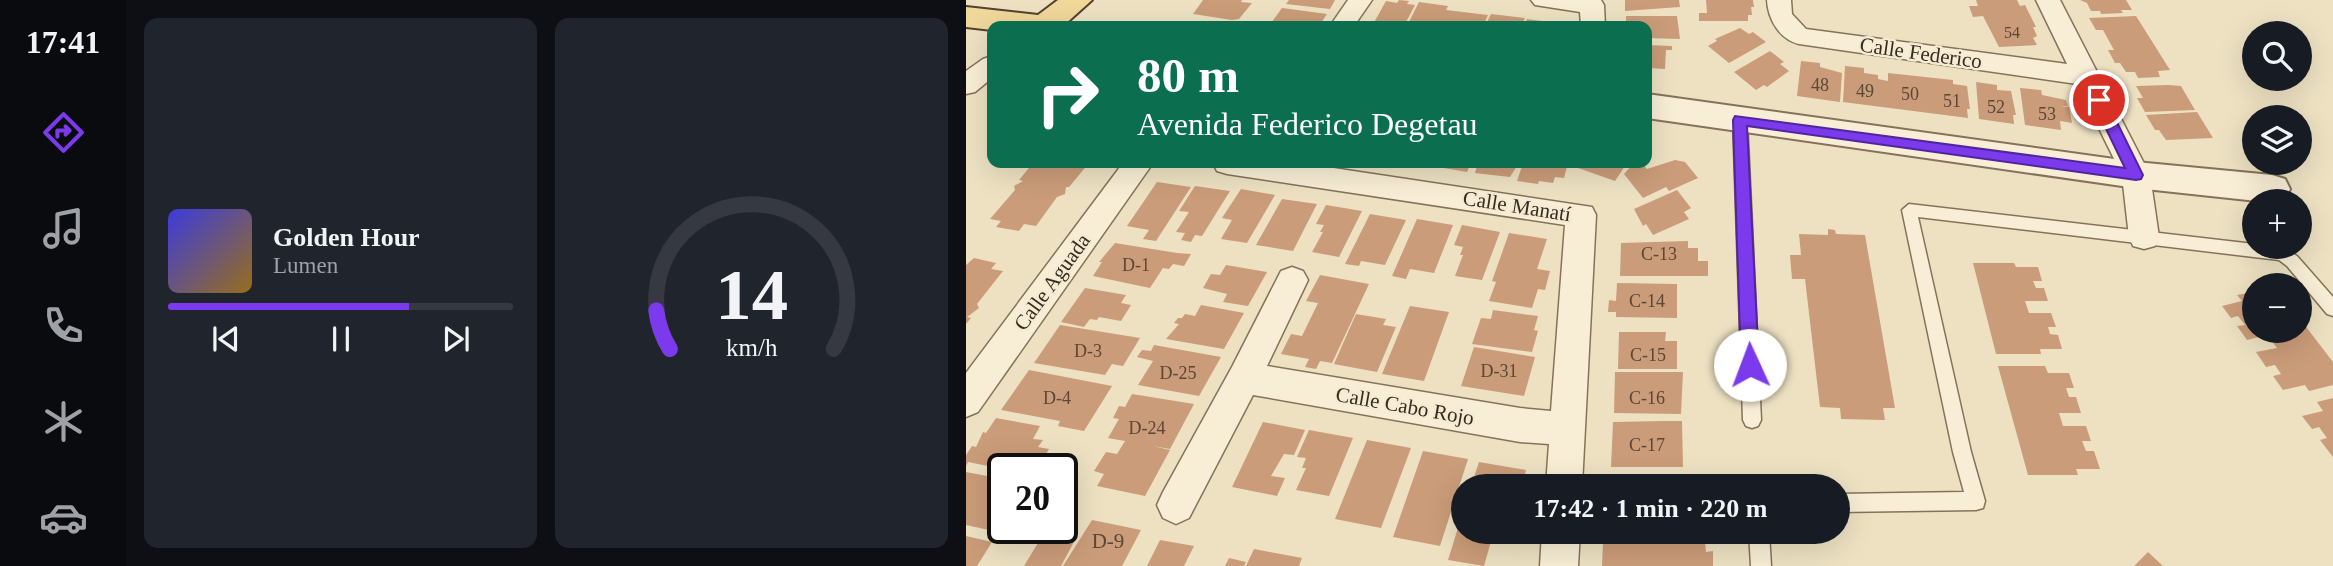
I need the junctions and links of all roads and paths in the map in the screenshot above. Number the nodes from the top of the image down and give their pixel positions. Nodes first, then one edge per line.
1 (1077, 0) edge
2 (1360, 0) edge
3 (1543, 0) edge
4 (1779, 0) edge
5 (2048, 0) edge
6 (966, 17) edge
7 (1000, 21) edge
8 (1050, 21) edge
9 (1345, 21) edge
10 (1592, 21) edge
11 (987, 69) edge
12 (2087, 76) junction
13 (966, 85) edge
14 (1652, 107) edge
15 (1740, 120) junction
16 (1135, 168) edge
17 (1261, 168) edge
18 (2136, 175) junction
19 (2272, 189) dead end
20 (2144, 237) junction
21 (1292, 280) dead end
22 (2333, 309) edge
23 (1244, 379) junction
24 (966, 401) edge
25 (1752, 420) dead end
26 (1566, 429) junction
27 (1564, 474) edge
28 (1850, 503) edge
29 (1176, 505) dead end
30 (1560, 544) edge
31 (1760, 544) edge
32 (1559, 566) edge
33 (1761, 566) edge

1 - 8 main road
2 - 9 street
3 - 10 street
4 - 12 street, Calle Federico
5 - 12 street
6 - 7 main road
11 - 13 street
12 - 18 street
14 - 15 street
15 - 18 street
15 - 25 lane
16 - 24 street, Calle Aguada
17 - 26 street, Calle Manatí
18 - 19 street
18 - 20 street
20 - 22 lane
20 - 28 lane
21 - 23 street
23 - 26 street, Calle Cabo Rojo
23 - 29 street
26 - 27 street, Calle Manatí
30 - 32 street
31 - 33 lane

